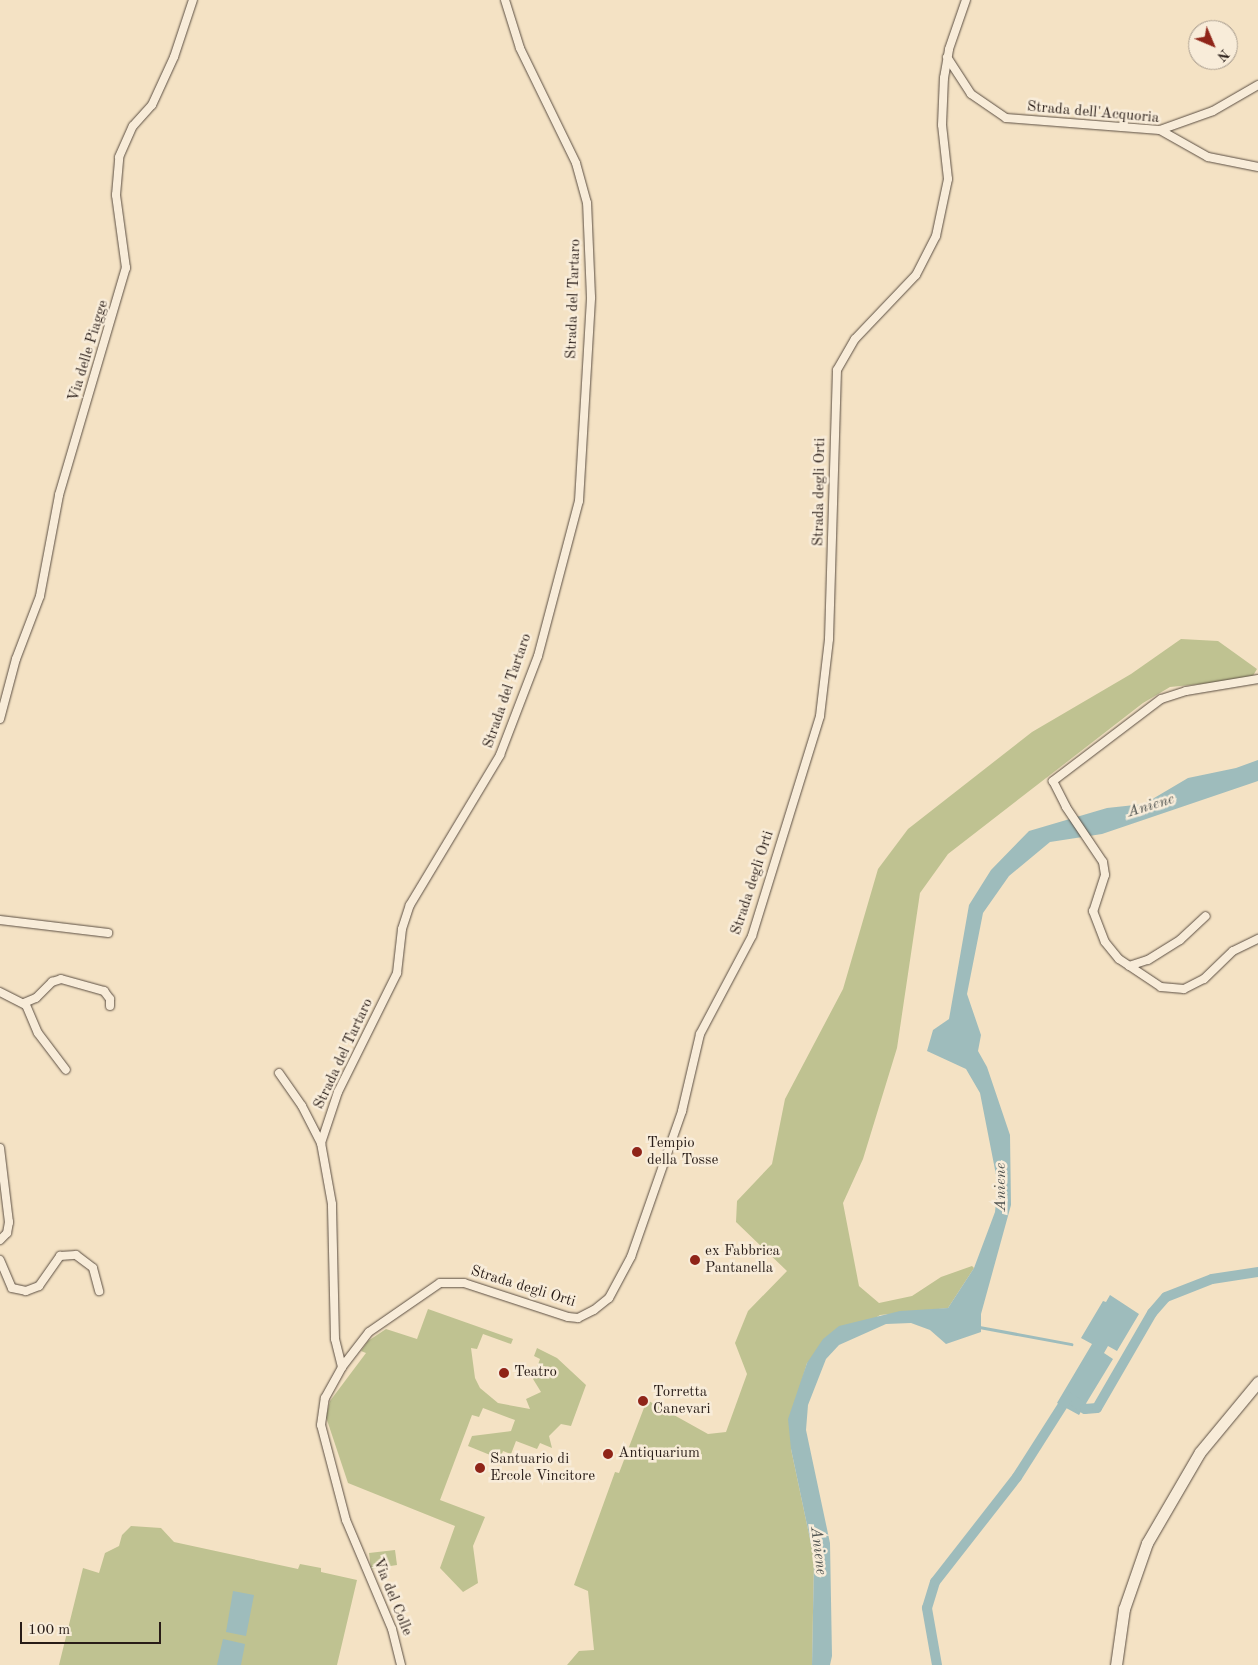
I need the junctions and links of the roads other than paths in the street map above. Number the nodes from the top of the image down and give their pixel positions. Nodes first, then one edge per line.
1 (193, 0) edge
2 (505, 0) edge
3 (966, 0) edge
4 (947, 57) junction
5 (1258, 85) edge
6 (1160, 130) junction
7 (1258, 168) edge
8 (1258, 679) edge
9 (0, 720) edge
10 (1206, 916) dead end
11 (0, 920) edge
12 (108, 933) dead end
13 (1258, 939) edge
14 (1129, 966) junction
15 (0, 992) edge
16 (24, 1003) junction
17 (110, 1006) dead end
18 (66, 1070) dead end
19 (280, 1073) dead end
20 (321, 1143) junction
21 (0, 1148) edge
22 (0, 1240) edge
23 (0, 1260) edge
24 (99, 1291) dead end
25 (342, 1367) junction
26 (1258, 1382) edge
27 (355, 1541) joint
28 (401, 1665) edge
29 (1116, 1665) edge

1 - 9 street, Via delle Piagge
2 - 20 street, Strada del Tartaro
3 - 4 street, Strada degli Orti
4 - 6 street, Strada dell'Acquoria
4 - 25 street, Strada degli Orti
5 - 6 street
6 - 7 street, Strada dell'Acquoria
8 - 14 street
10 - 14 street
11 - 12 street
13 - 14 street
15 - 16 street
16 - 17 street
16 - 18 street
19 - 20 street
20 - 25 street, Strada del Tartaro
21 - 22 street
23 - 24 street
25 - 27 street, Strada degli Orti
26 - 29 street
27 - 28 street, Via del Colle

